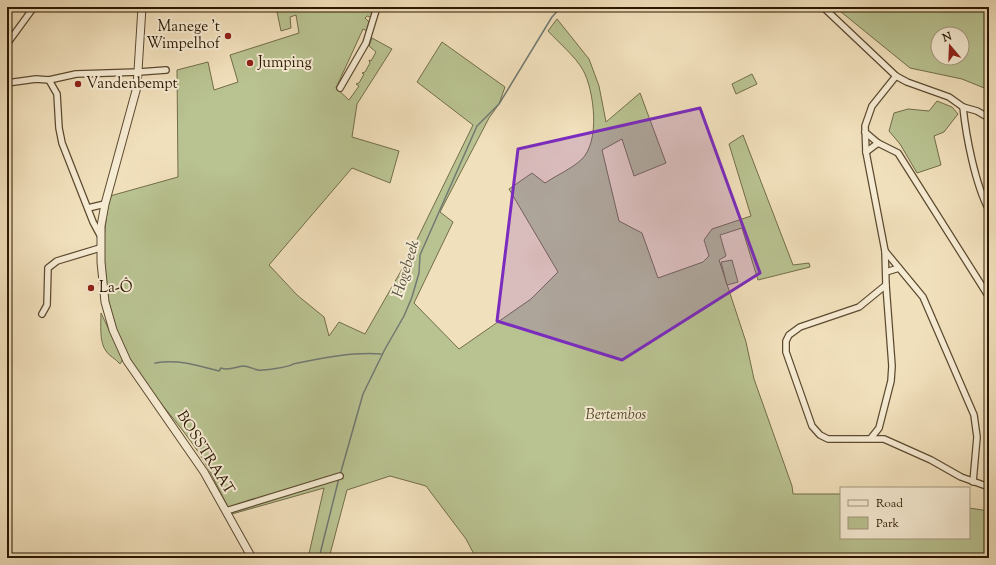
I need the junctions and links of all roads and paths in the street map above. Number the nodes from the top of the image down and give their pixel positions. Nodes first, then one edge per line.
1 (34, 7) edge
2 (142, 7) edge
3 (377, 7) edge
4 (823, 7) edge
5 (7, 44) edge
6 (166, 70) dead end
7 (139, 72) junction
8 (896, 76) junction
9 (49, 80) junction
10 (7, 83) edge
11 (340, 88) dead end
12 (963, 107) junction
13 (989, 118) edge
14 (865, 132) junction
15 (878, 143) junction
16 (866, 152) junction
17 (105, 204) junction
18 (88, 208) junction
19 (989, 210) edge
20 (100, 235) junction
21 (100, 248) junction
22 (885, 251) junction
23 (899, 268) junction
24 (886, 272) junction
25 (886, 285) junction
26 (989, 297) edge
27 (42, 314) dead end
28 (879, 428) junction
29 (871, 438) junction
30 (884, 439) junction
31 (340, 476) dead end
32 (973, 482) junction
33 (989, 487) edge
34 (226, 511) junction
35 (252, 558) edge

1 - 5 street
2 - 7 street, BOSSTRAAT
3 - 11 street
4 - 8 street
6 - 7 street
7 - 9 street
7 - 17 street, BOSSTRAAT
8 - 12 street
8 - 14 street
9 - 10 street
9 - 18 street
12 - 13 street
12 - 19 street
14 - 15 street
14 - 16 street
15 - 16 street
15 - 26 street
16 - 22 street
17 - 18 street
17 - 20 street, BOSSTRAAT
18 - 20 street
20 - 21 street, BOSSTRAAT
21 - 27 street
21 - 34 street, BOSSTRAAT
22 - 23 street
22 - 24 street
23 - 24 street
23 - 32 street
24 - 25 street
25 - 28 street
25 - 29 street
28 - 29 street
28 - 30 street
29 - 30 street
30 - 32 street
31 - 34 street
32 - 33 street
34 - 35 street, BOSSTRAAT

